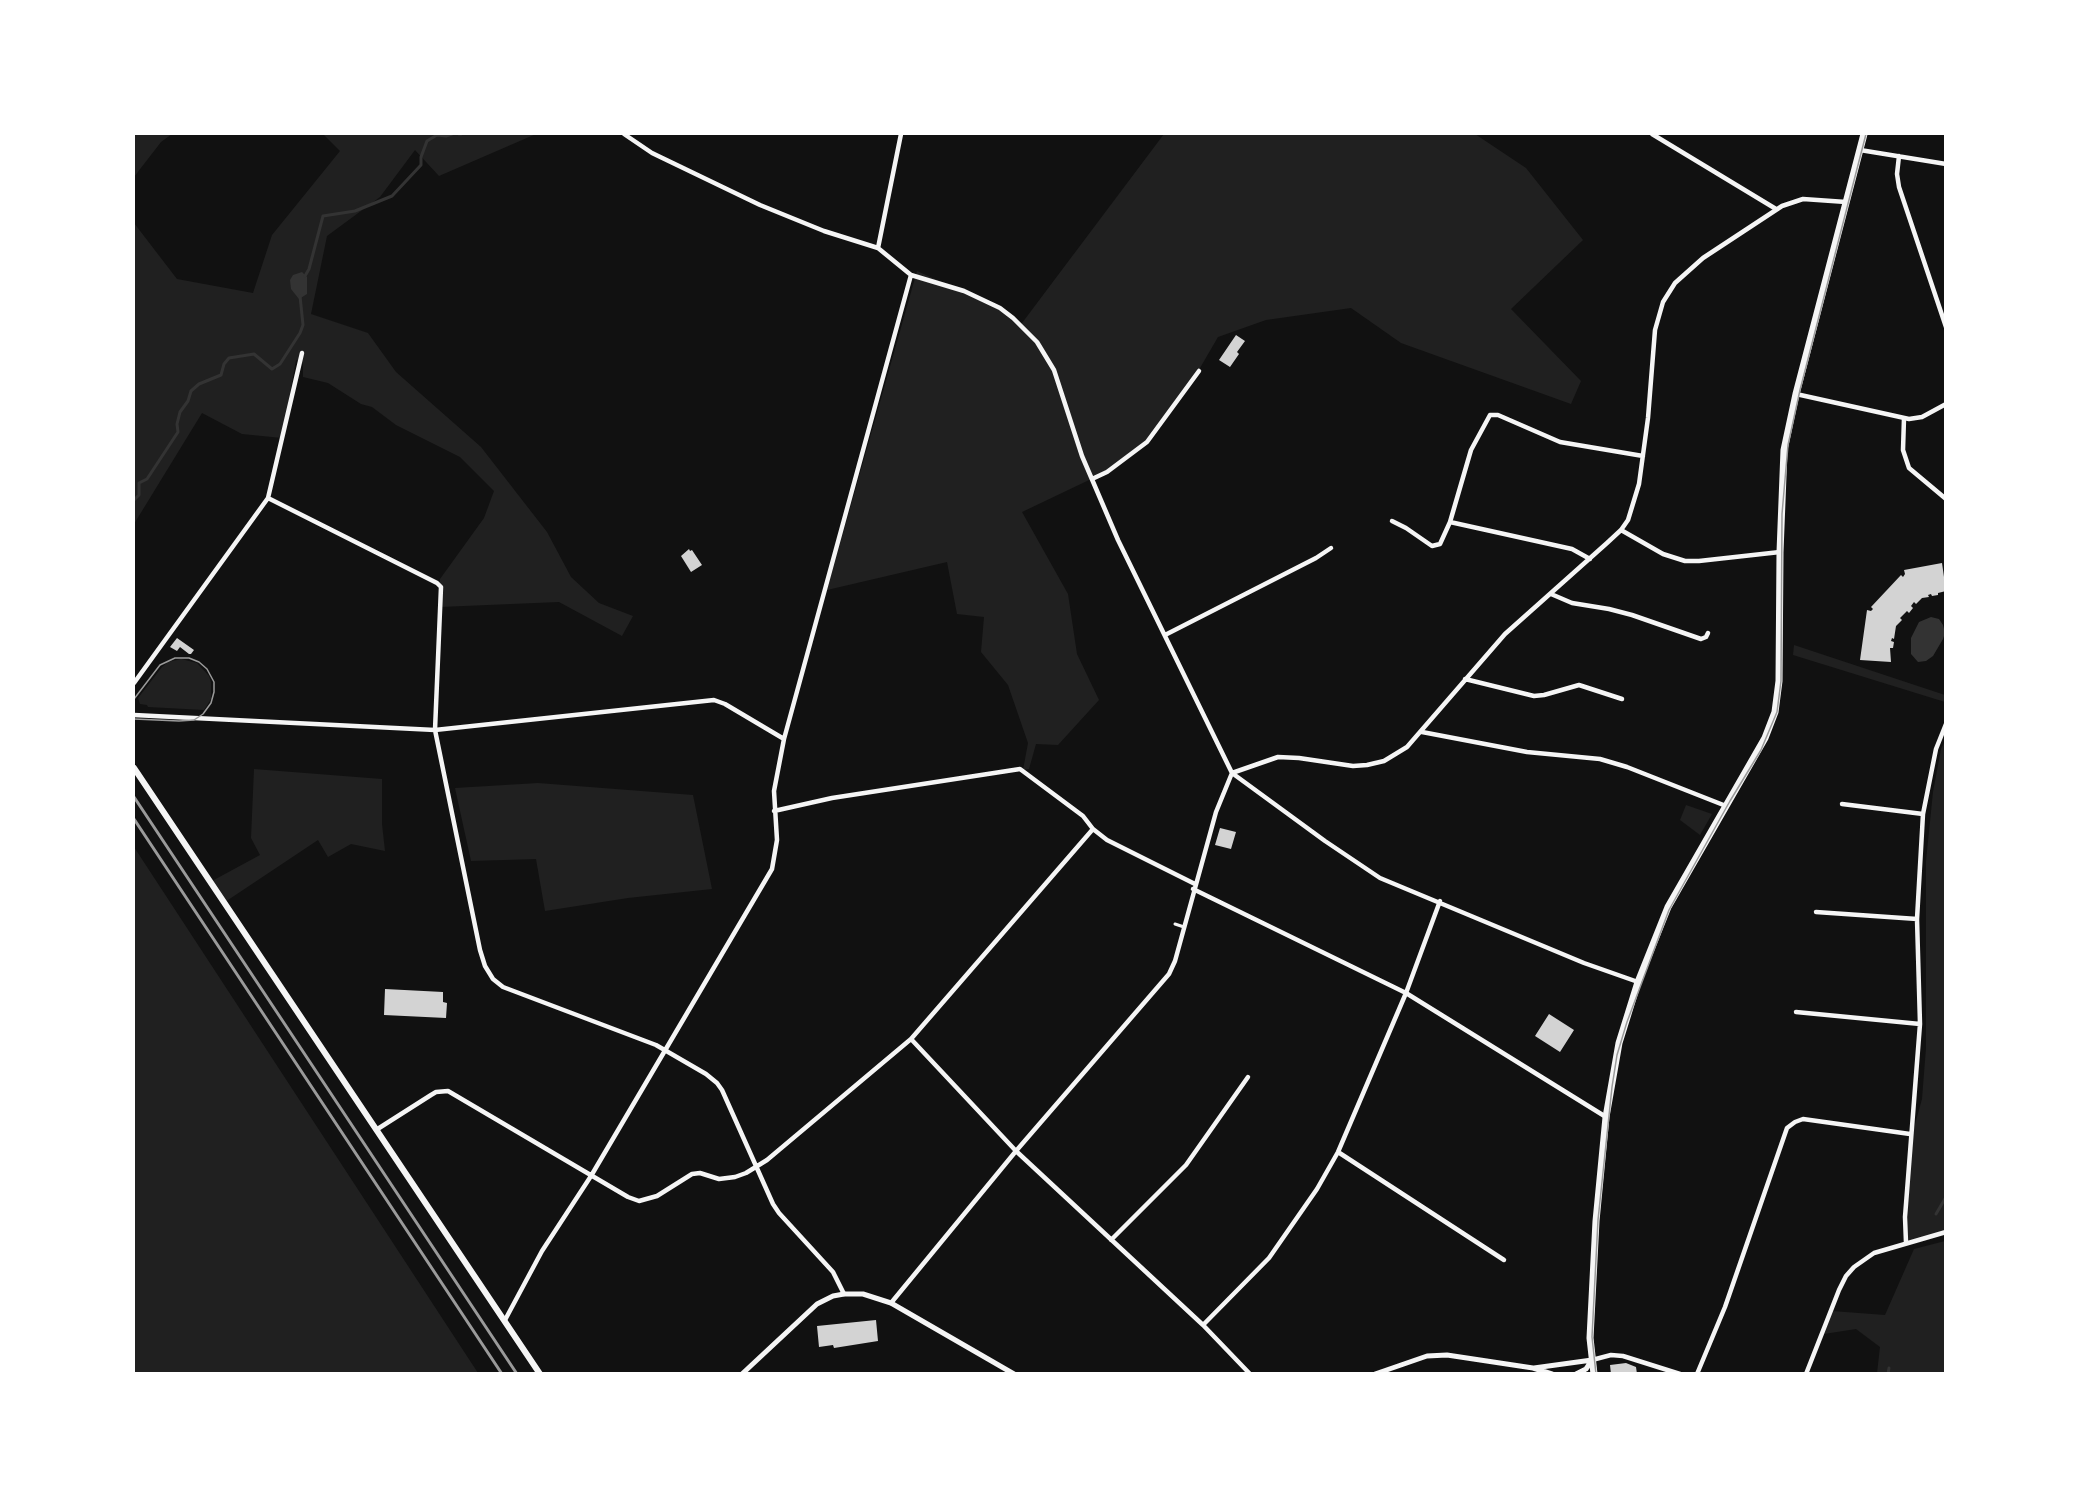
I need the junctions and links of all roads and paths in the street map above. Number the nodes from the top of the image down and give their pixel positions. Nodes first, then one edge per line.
1 (624, 134) edge
2 (901, 134) edge
3 (1652, 134) edge
4 (1864, 134) edge
5 (1860, 150) junction
6 (1899, 156) junction
7 (1946, 164) edge
8 (1846, 202) junction
9 (1776, 209) junction
10 (878, 248) junction
11 (911, 275) junction
12 (1946, 327) edge
13 (302, 353) dead end
14 (1199, 370) dead end
15 (1796, 393) junction
16 (1946, 404) edge
17 (1904, 418) junction
18 (1643, 456) junction
19 (1092, 479) junction
20 (268, 498) junction
21 (1946, 499) edge
22 (1392, 522) dead end
23 (1450, 522) junction
24 (1621, 530) junction
25 (1330, 548) dead end
26 (1780, 552) junction
27 (1590, 559) junction
28 (1551, 594) junction
29 (1708, 633) dead end
30 (1165, 635) junction
31 (1465, 679) junction
32 (134, 683) edge
33 (1622, 699) dead end
34 (134, 715) edge
35 (1946, 724) edge
36 (435, 730) junction
37 (1422, 732) junction
38 (784, 739) junction
39 (134, 768) edge
40 (1232, 773) junction
41 (1842, 804) dead end
42 (1726, 806) junction
43 (774, 811) junction
44 (1923, 814) junction
45 (1093, 829) junction
46 (1194, 886) junction
47 (1440, 901) junction
48 (1816, 912) dead end
49 (1917, 920) junction
50 (1175, 924) dead end
51 (1184, 927) junction
52 (1638, 982) junction
53 (1406, 993) junction
54 (1796, 1012) dead end
55 (1920, 1024) junction
56 (911, 1039) junction
57 (664, 1050) junction
58 (1248, 1077) dead end
59 (1606, 1117) junction
60 (376, 1130) junction
61 (1910, 1134) junction
62 (1016, 1151) junction
63 (1338, 1152) junction
64 (757, 1168) junction
65 (591, 1176) junction
66 (1946, 1232) edge
67 (1111, 1240) junction
68 (1906, 1243) junction
69 (1503, 1260) dead end
70 (844, 1294) junction
71 (891, 1303) junction
72 (505, 1320) junction
73 (1203, 1325) junction
74 (1592, 1360) junction
75 (1533, 1368) junction
76 (540, 1374) edge
77 (742, 1374) edge
78 (1014, 1374) edge
79 (1250, 1374) edge
80 (1376, 1374) edge
81 (1552, 1374) edge
82 (1576, 1374) edge
83 (1594, 1374) edge
84 (1680, 1374) edge
85 (1697, 1374) edge
86 (1806, 1374) edge

1 - 10 street
2 - 10 street
3 - 9 street
4 - 5 main road
5 - 6 street
5 - 8 main road
6 - 7 street
6 - 12 street
8 - 9 street
8 - 15 main road
9 - 18 street
10 - 11 street
11 - 19 street
11 - 38 street
13 - 20 street
14 - 19 street
15 - 17 street
15 - 26 main road
16 - 17 street
17 - 21 street
18 - 23 street
18 - 24 street
19 - 30 street
20 - 32 street
20 - 36 street
22 - 23 street
23 - 27 street
24 - 26 street
24 - 27 street
25 - 30 street
26 - 42 main road
27 - 28 street
28 - 29 street
28 - 31 street
30 - 40 street
31 - 33 street
31 - 37 street
34 - 36 street
35 - 44 street
36 - 38 street
36 - 57 street
37 - 40 street
37 - 42 street
38 - 43 street
39 - 60 main road
40 - 46 street
40 - 47 street
41 - 44 street
42 - 52 main road
43 - 45 street
43 - 57 street
44 - 49 street
45 - 46 street
45 - 56 street
46 - 51 street
46 - 53 street
47 - 52 street
47 - 53 street
48 - 49 street
49 - 55 street
50 - 51 street
51 - 62 street
52 - 59 main road
53 - 59 street
53 - 63 street
54 - 55 street
55 - 61 street
56 - 62 street
56 - 64 street
57 - 64 street
57 - 65 street
58 - 67 street
59 - 74 main road
60 - 65 street
60 - 72 main road
61 - 68 street
61 - 85 street
62 - 67 street
62 - 71 street
63 - 69 street
63 - 73 street
64 - 65 street
64 - 70 street
65 - 72 street
66 - 68 street
67 - 73 street
68 - 86 street
70 - 71 street
70 - 77 street
71 - 78 street
72 - 76 main road
73 - 79 street
74 - 75 street
74 - 82 street
74 - 83 main road
74 - 84 street
75 - 80 street
75 - 81 street

